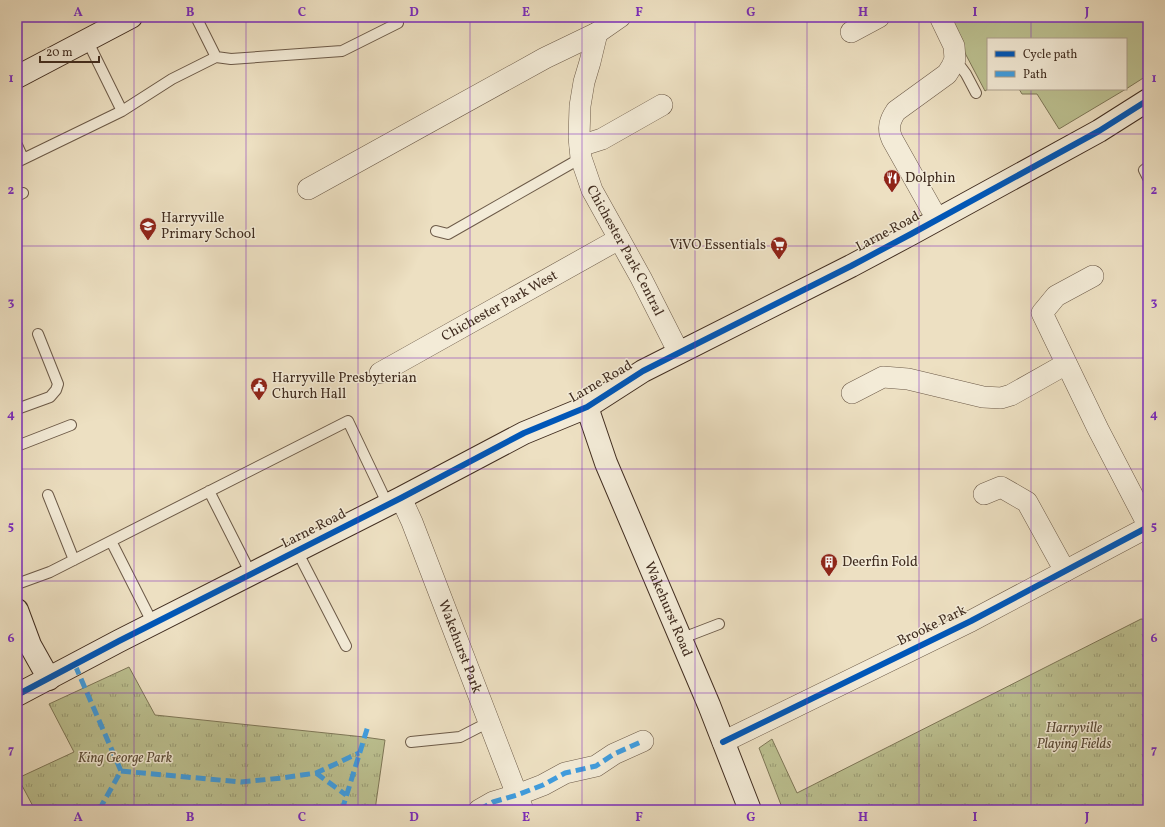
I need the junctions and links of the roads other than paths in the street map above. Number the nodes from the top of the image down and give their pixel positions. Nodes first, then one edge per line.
1 (132, 17) edge
2 (196, 17) edge
3 (620, 17) edge
4 (879, 17) edge
5 (940, 17) edge
6 (398, 22) dead end
7 (597, 32) junction
8 (851, 32) dead end
9 (87, 40) junction
10 (216, 57) junction
11 (955, 59) junction
12 (17, 77) edge
13 (976, 93) dead end
14 (1148, 100) edge
15 (662, 105) dead end
16 (122, 111) junction
17 (17, 145) edge
18 (580, 152) junction
19 (20, 160) edge
20 (1148, 166) edge
21 (1148, 178) edge
22 (308, 189) dead end
23 (937, 219) junction
24 (436, 231) dead end
25 (619, 239) junction
26 (1093, 276) dead end
27 (38, 334) dead end
28 (679, 353) junction
29 (1066, 364) junction
30 (380, 373) dead end
31 (852, 393) dead end
32 (587, 407) junction
33 (17, 409) edge
34 (71, 424) dead end
35 (17, 446) edge
36 (209, 491) junction
37 (984, 494) dead end
38 (48, 495) dead end
39 (394, 502) junction
40 (1148, 526) edge
41 (111, 541) junction
42 (297, 551) junction
43 (74, 560) junction
44 (1066, 571) junction
45 (251, 574) junction
46 (17, 584) edge
47 (17, 610) edge
48 (153, 624) junction
49 (719, 624) dead end
50 (680, 639) junction
51 (346, 646) dead end
52 (48, 679) junction
53 (17, 695) edge
54 (489, 722) junction
55 (411, 742) dead end
56 (643, 742) dead end
57 (723, 742) junction
58 (520, 802) edge
59 (479, 810) edge
60 (750, 810) edge

1 - 9 street
2 - 10 lane
3 - 7 street
4 - 8 street
5 - 11 street
6 - 10 lane
7 - 18 street, Chichester Park Central
7 - 22 street
9 - 12 street
9 - 16 lane
10 - 16 lane
11 - 13 lane
11 - 23 street, Larne Road
14 - 23 street, Larne Road
15 - 18 street
16 - 19 lane
17 - 19 lane
18 - 24 lane
18 - 25 street, Chichester Park Central
20 - 21 lane
23 - 28 street, Larne Road
25 - 28 street, Chichester Park Central
25 - 30 street, Chichester Park West
26 - 29 street, Brooke Park
27 - 33 lane
28 - 32 street, Larne Road
29 - 31 street
29 - 40 street, Brooke Park
32 - 39 street, Larne Road
32 - 50 street, Wakehurst Road
34 - 35 lane
36 - 39 lane
36 - 41 lane
36 - 45 lane
37 - 44 street
38 - 43 lane
39 - 42 street, Larne Road
39 - 54 street, Wakehurst Park
40 - 44 street, Brooke Park
41 - 43 lane
41 - 48 lane
42 - 45 street, Larne Road
42 - 51 lane
43 - 46 lane
44 - 57 street, Brooke Park
45 - 48 street, Larne Road
47 - 52 street
48 - 52 street, Larne Road
49 - 50 lane
50 - 57 street, Wakehurst Road
52 - 53 street, Larne Road
54 - 55 lane
54 - 58 street, Wakehurst Park
56 - 58 street
57 - 60 street, Wakehurst Road
58 - 59 street

